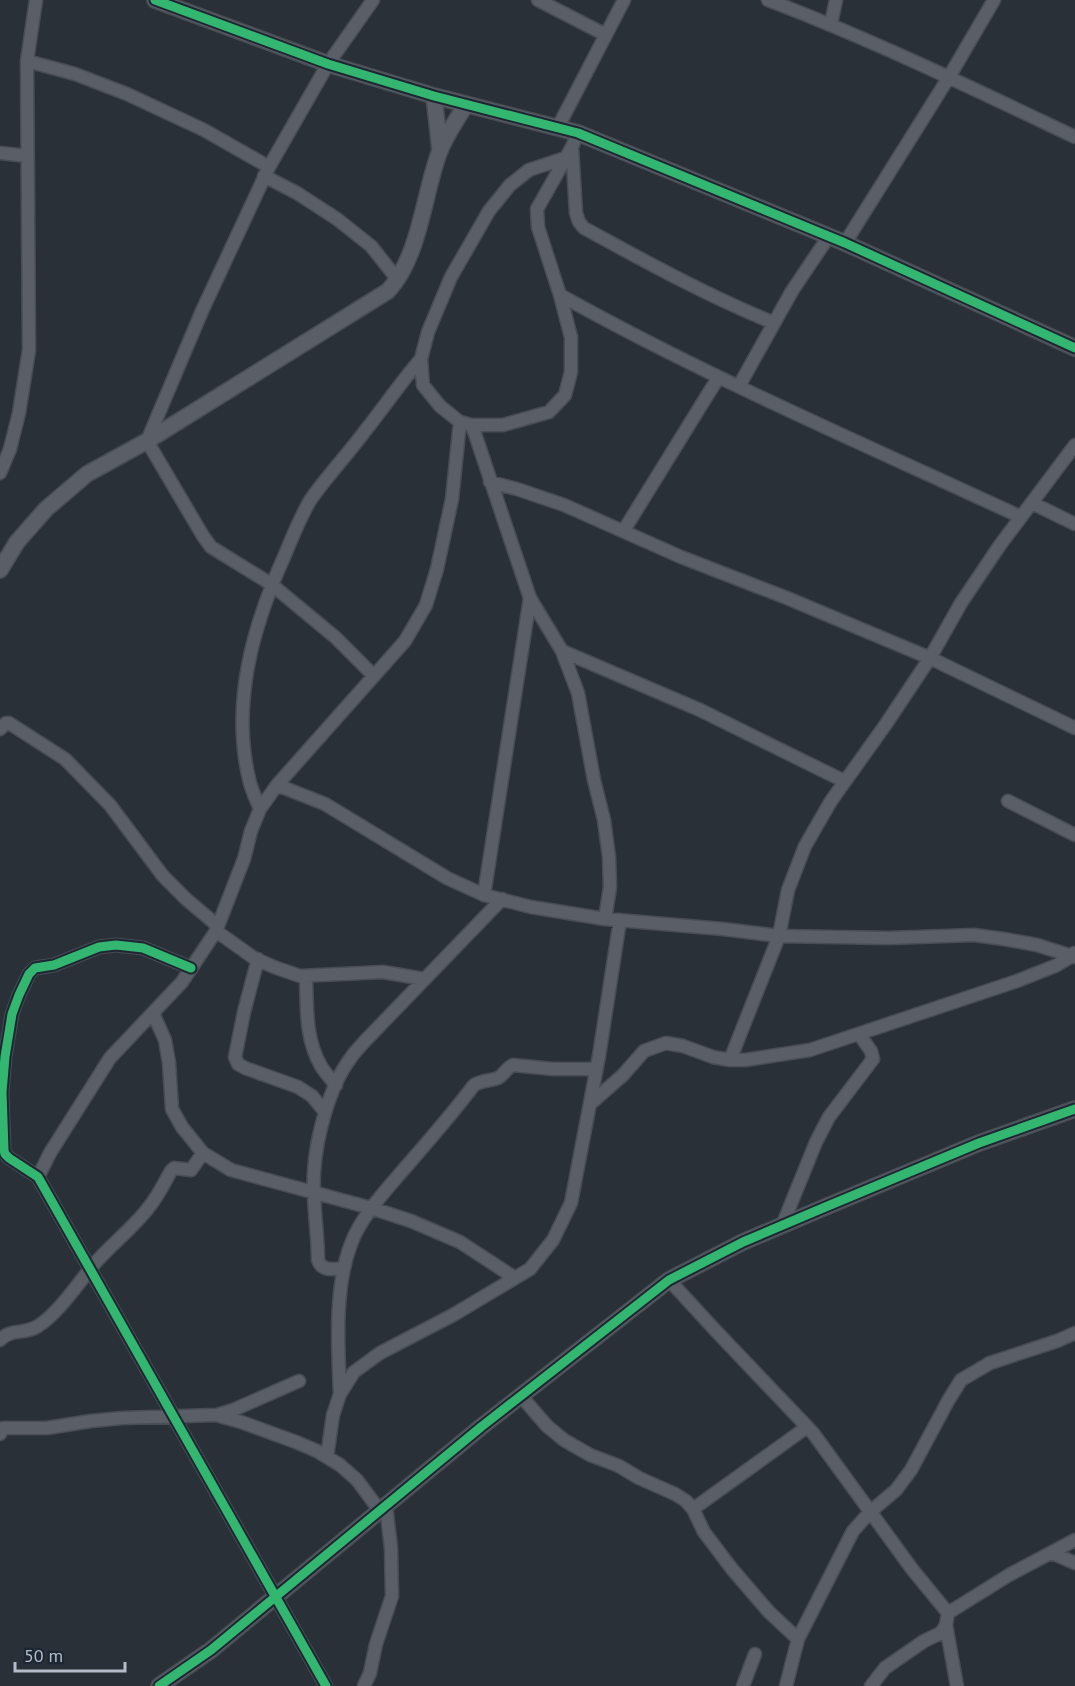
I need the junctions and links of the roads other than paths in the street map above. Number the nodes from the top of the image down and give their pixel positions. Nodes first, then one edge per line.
1 (36, 0) edge
2 (155, 0) edge
3 (374, 0) edge
4 (538, 0) edge
5 (624, 0) edge
6 (768, 0) edge
7 (836, 0) edge
8 (994, 0) edge
9 (172, 3) edge
10 (831, 24) junction
11 (606, 35) junction
12 (27, 61) junction
13 (328, 64) junction
14 (949, 77) junction
15 (434, 96) junction
16 (466, 104) junction
17 (558, 127) junction
18 (1075, 137) edge
19 (572, 146) junction
20 (440, 151) junction
21 (0, 153) edge
22 (27, 156) junction
23 (266, 172) junction
24 (829, 236) junction
25 (845, 243) junction
26 (398, 279) junction
27 (560, 296) junction
28 (774, 323) junction
29 (1075, 348) edge
30 (421, 358) junction
31 (718, 378) junction
32 (739, 387) junction
33 (466, 424) junction
34 (147, 441) junction
35 (1075, 446) edge
36 (0, 473) edge
37 (490, 482) junction
38 (1032, 503) junction
39 (1021, 517) junction
40 (1075, 524) edge
41 (624, 530) junction
42 (0, 570) edge
43 (272, 584) junction
44 (530, 598) junction
45 (562, 651) junction
46 (930, 658) junction
47 (374, 676) junction
48 (1075, 728) edge
49 (0, 729) edge
50 (844, 781) junction
51 (277, 785) junction
52 (1008, 801) dead end
53 (260, 809) junction
54 (1075, 835) edge
55 (484, 894) junction
56 (502, 899) junction
57 (605, 919) junction
58 (620, 920) junction
59 (217, 929) junction
60 (779, 936) junction
61 (1074, 955) edge
62 (258, 959) junction
63 (191, 968) junction
64 (306, 976) junction
65 (424, 979) junction
66 (153, 1013) junction
67 (859, 1034) junction
68 (729, 1060) junction
69 (596, 1069) junction
70 (2, 1080) edge
71 (336, 1085) junction
72 (590, 1104) junction
73 (1075, 1109) edge
74 (325, 1112) junction
75 (203, 1153) junction
76 (38, 1177) junction
77 (314, 1193) junction
78 (371, 1208) junction
79 (782, 1226) junction
80 (344, 1268) junction
81 (90, 1269) junction
82 (515, 1278) junction
83 (669, 1280) junction
84 (1075, 1333) edge
85 (0, 1340) edge
86 (299, 1381) dead end
87 (340, 1394) junction
88 (521, 1396) junction
89 (216, 1415) junction
90 (173, 1416) junction
91 (807, 1427) junction
92 (0, 1434) edge
93 (327, 1457) junction
94 (383, 1508) junction
95 (693, 1509) junction
96 (870, 1512) junction
97 (1075, 1540) edge
98 (1052, 1552) junction
99 (1075, 1563) edge
100 (276, 1597) junction
101 (947, 1619) junction
102 (798, 1639) junction
103 (755, 1654) dead end
104 (159, 1686) edge
105 (326, 1686) edge
106 (364, 1686) edge
107 (743, 1686) edge
108 (786, 1686) edge
109 (871, 1686) edge
110 (957, 1686) edge

1 - 12 street
2 - 9 street
3 - 13 street
4 - 11 street
5 - 11 street
6 - 10 street
7 - 10 street
8 - 14 street
9 - 13 street
10 - 14 street
11 - 17 street
12 - 22 street
12 - 23 street
13 - 15 street
13 - 23 street
14 - 18 street
14 - 25 street
15 - 16 street
15 - 20 street
16 - 17 street
16 - 20 street
17 - 19 street
19 - 24 street
19 - 27 street
19 - 28 street
19 - 30 street
20 - 26 street
21 - 22 street
22 - 36 street
23 - 26 street
23 - 34 street
24 - 25 street
24 - 28 street
25 - 29 street
26 - 34 street
27 - 31 street
27 - 33 street
28 - 32 street
30 - 33 street
30 - 43 street
31 - 32 street
31 - 41 street
32 - 39 street
33 - 37 street
33 - 47 street
34 - 42 street
34 - 43 street
35 - 38 street
37 - 41 street
37 - 44 street
38 - 39 street
38 - 40 street
39 - 46 street
41 - 46 street
43 - 47 street
43 - 53 street
44 - 45 street
44 - 55 street
45 - 50 street
45 - 57 street
46 - 48 street
46 - 50 street
47 - 51 street
49 - 59 street
50 - 60 street
51 - 53 street
51 - 55 street
52 - 54 street
53 - 59 street
55 - 56 street
56 - 57 street
56 - 65 street
57 - 58 street
58 - 60 street
58 - 69 street
59 - 62 street
59 - 63 street
60 - 61 street
60 - 68 street
61 - 67 street
62 - 64 street
62 - 74 street
63 - 66 street
63 - 70 street
64 - 65 street
64 - 71 street
65 - 71 street
66 - 75 street
66 - 76 street
67 - 68 street
67 - 79 street
68 - 72 street
69 - 72 street
69 - 78 street
70 - 76 street
71 - 74 street
72 - 82 street
73 - 79 street
74 - 77 street
75 - 77 street
75 - 81 street
76 - 81 street
77 - 78 street
77 - 80 street
78 - 80 street
78 - 82 street
79 - 83 street
80 - 87 street
81 - 85 street
81 - 90 street
82 - 87 street
83 - 88 street
83 - 91 street
84 - 96 street
86 - 89 street
87 - 93 street
88 - 94 street
88 - 95 street
89 - 90 street
89 - 93 street
90 - 92 street
90 - 100 street
91 - 95 street
91 - 96 street
93 - 94 street
94 - 100 street
94 - 106 street
95 - 102 street
96 - 101 street
96 - 102 street
97 - 98 street
98 - 99 street
98 - 101 street
100 - 104 street
100 - 105 street
101 - 109 street
101 - 110 street
102 - 108 street
103 - 107 street

